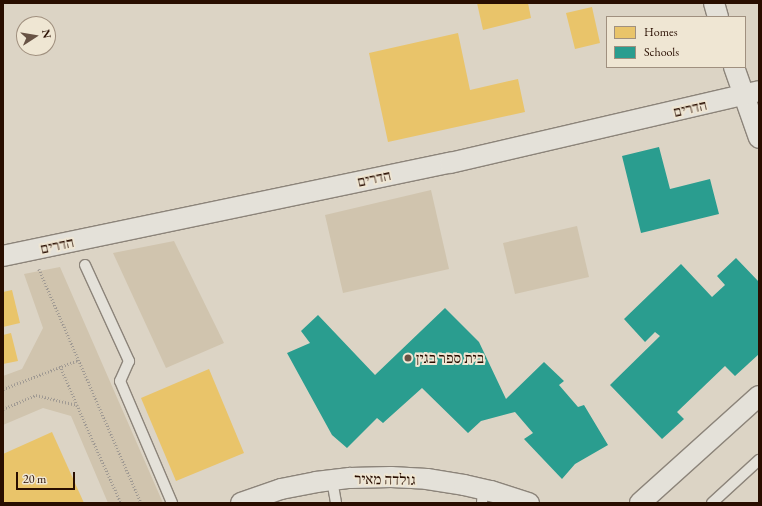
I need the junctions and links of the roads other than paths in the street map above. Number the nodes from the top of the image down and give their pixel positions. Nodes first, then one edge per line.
1 (714, 3) edge
2 (718, 16) edge
3 (735, 68) edge
4 (751, 94) edge
5 (759, 138) edge
6 (3, 256) edge
7 (85, 265) dead end
8 (759, 396) edge
9 (759, 460) edge
10 (332, 480) junction
11 (482, 496) edge
12 (647, 501) edge
13 (172, 503) edge
14 (241, 503) edge
15 (336, 503) edge
16 (529, 503) edge
17 (712, 503) edge

1 - 2 street
3 - 4 street
4 - 5 street
4 - 6 street, הדרים
7 - 13 lane
8 - 12 street
9 - 17 lane
10 - 11 street, גולדה מאיר
10 - 14 street, גולדה מאיר
10 - 15 lane
11 - 16 street, גולדה מאיר

